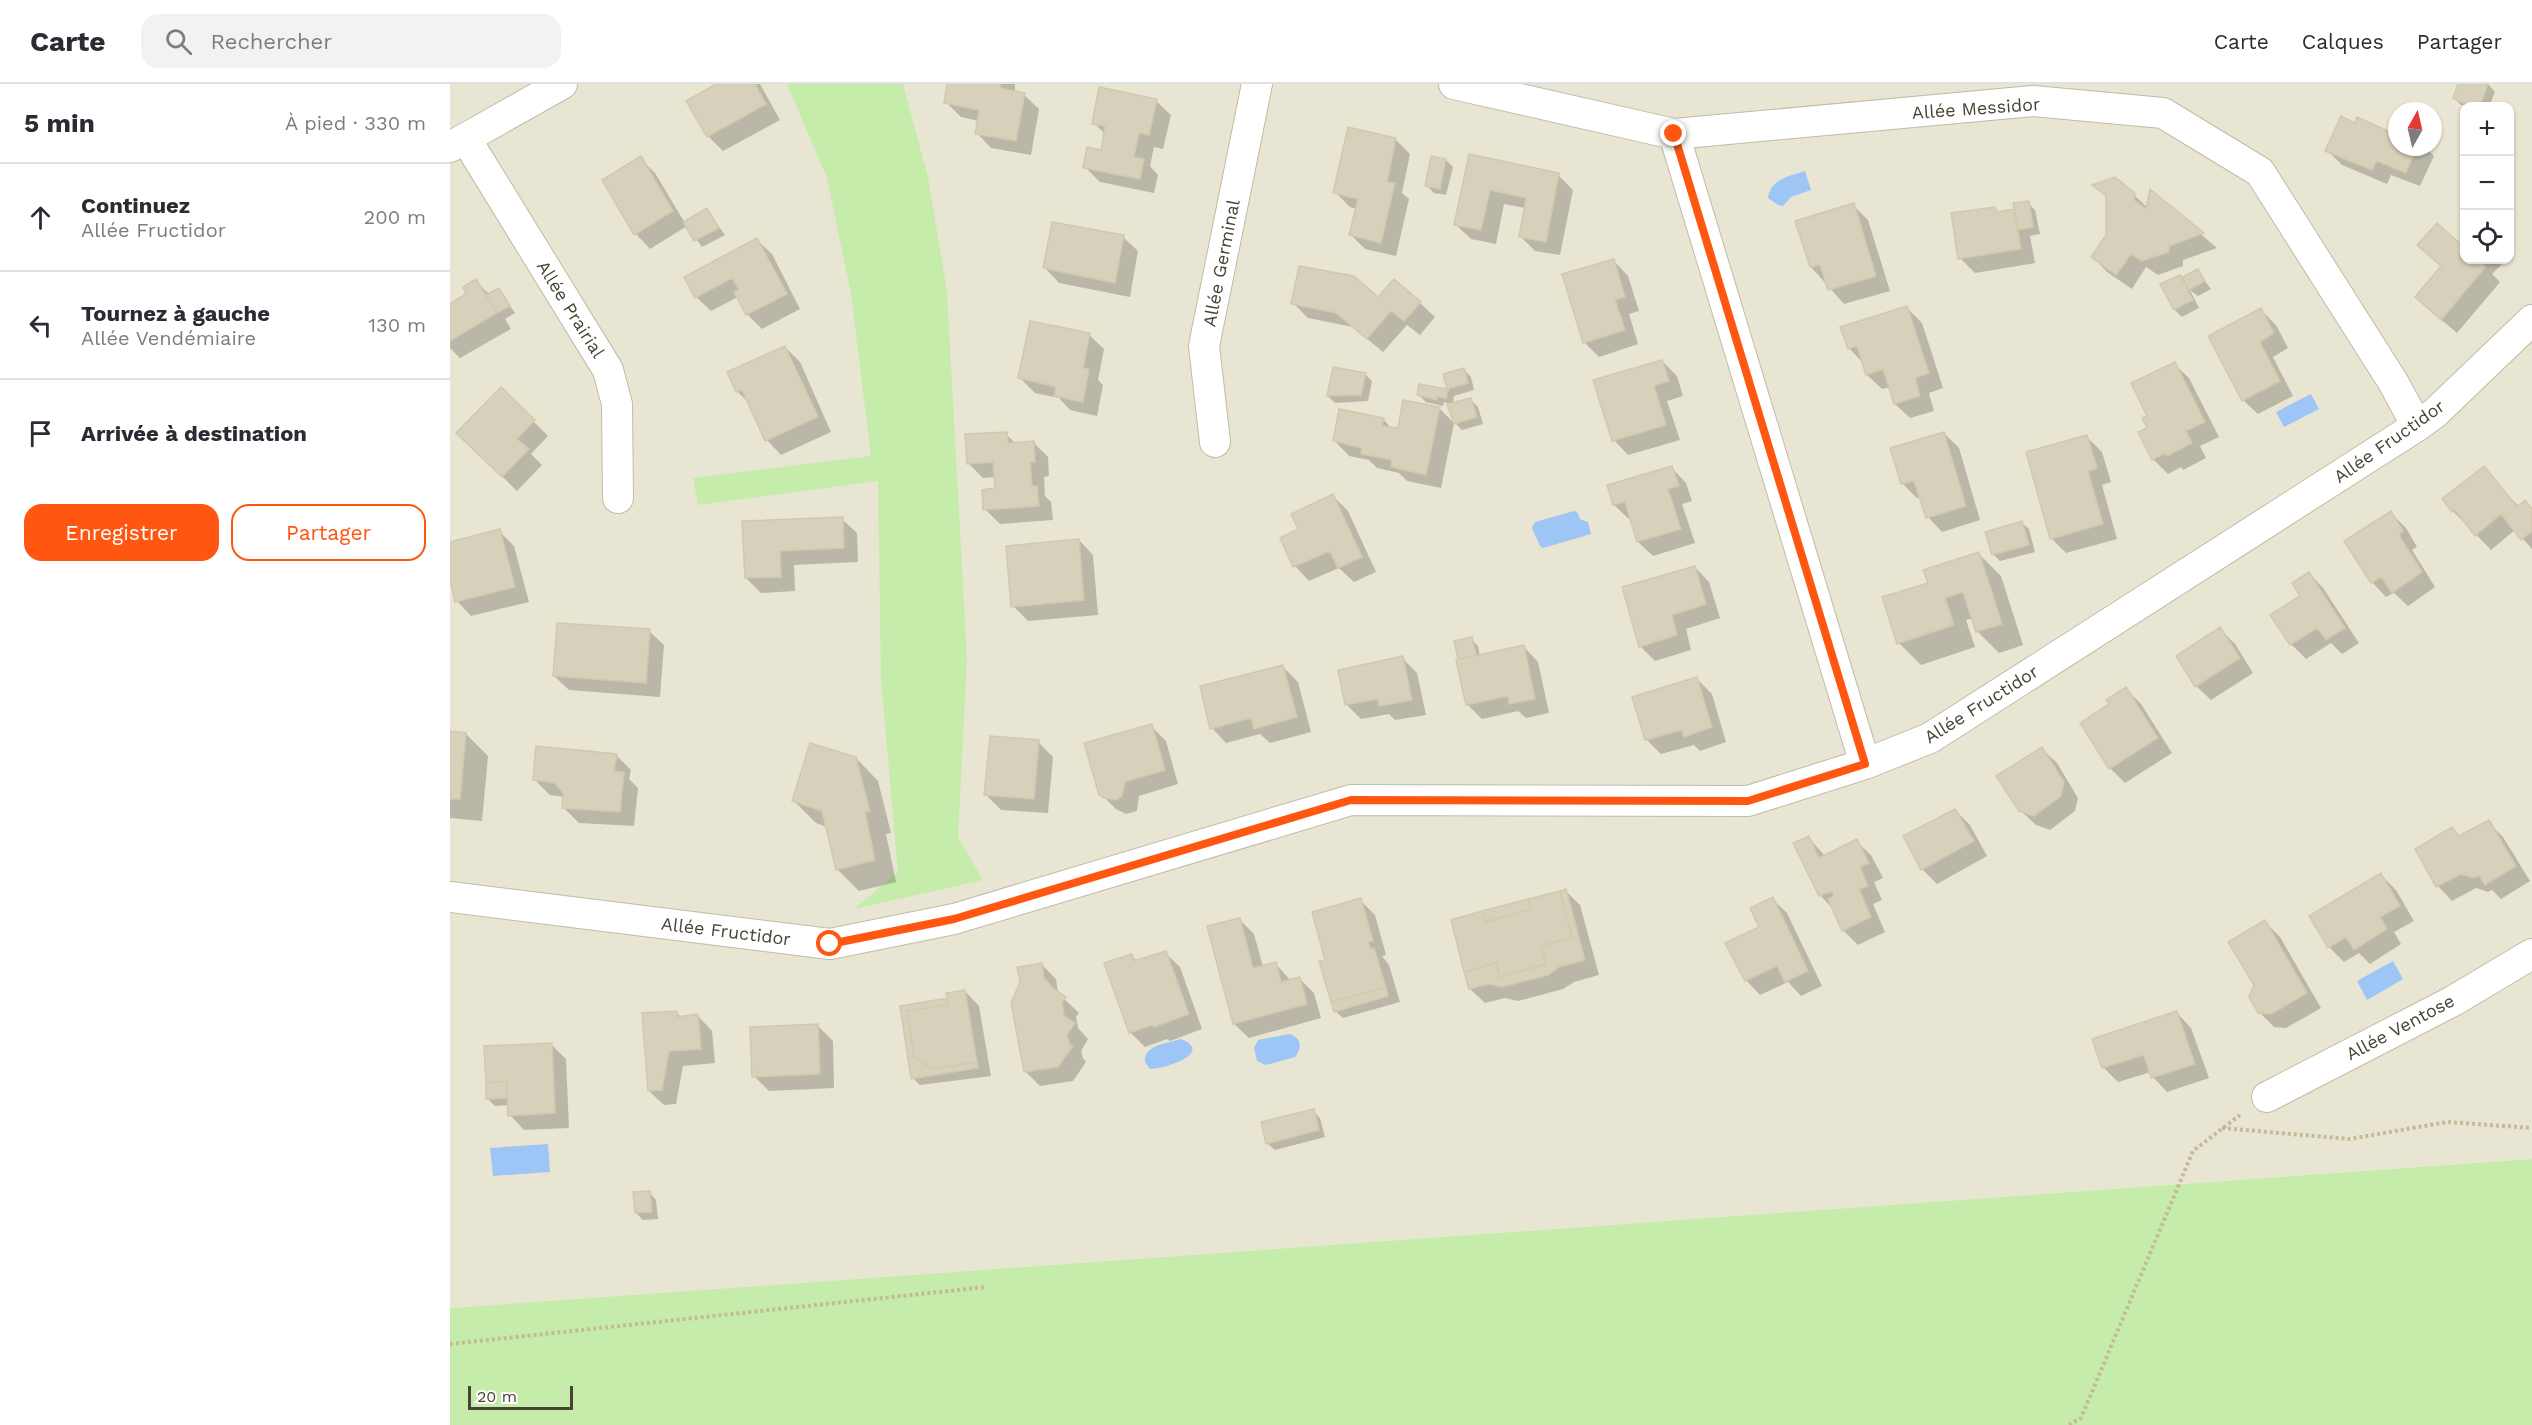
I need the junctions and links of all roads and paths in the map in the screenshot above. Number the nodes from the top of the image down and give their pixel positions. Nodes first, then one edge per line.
1 (562, 84) edge
2 (1257, 84) edge
3 (1454, 84) edge
4 (1674, 134) junction
5 (458, 143) edge
6 (2532, 320) edge
7 (2416, 426) junction
8 (1215, 442) dead end
9 (618, 498) dead end
10 (1865, 764) junction
11 (450, 897) edge
12 (2532, 954) edge
13 (2267, 1097) joint
14 (2221, 1128) junction
15 (2532, 1128) edge
16 (986, 1287) dead end
17 (450, 1344) edge
18 (2069, 1425) edge

1 - 5 street
2 - 8 street, Allée Germinal
3 - 4 street, Allée Messidor
4 - 7 street, Allée Messidor
4 - 10 street
5 - 9 street, Allée Prairial
6 - 7 street, Allée Fructidor
7 - 10 street, Allée Fructidor
10 - 11 street, Allée Fructidor
12 - 13 street, Allée Ventose
13 - 14 path
14 - 15 path
14 - 18 path
16 - 17 path

